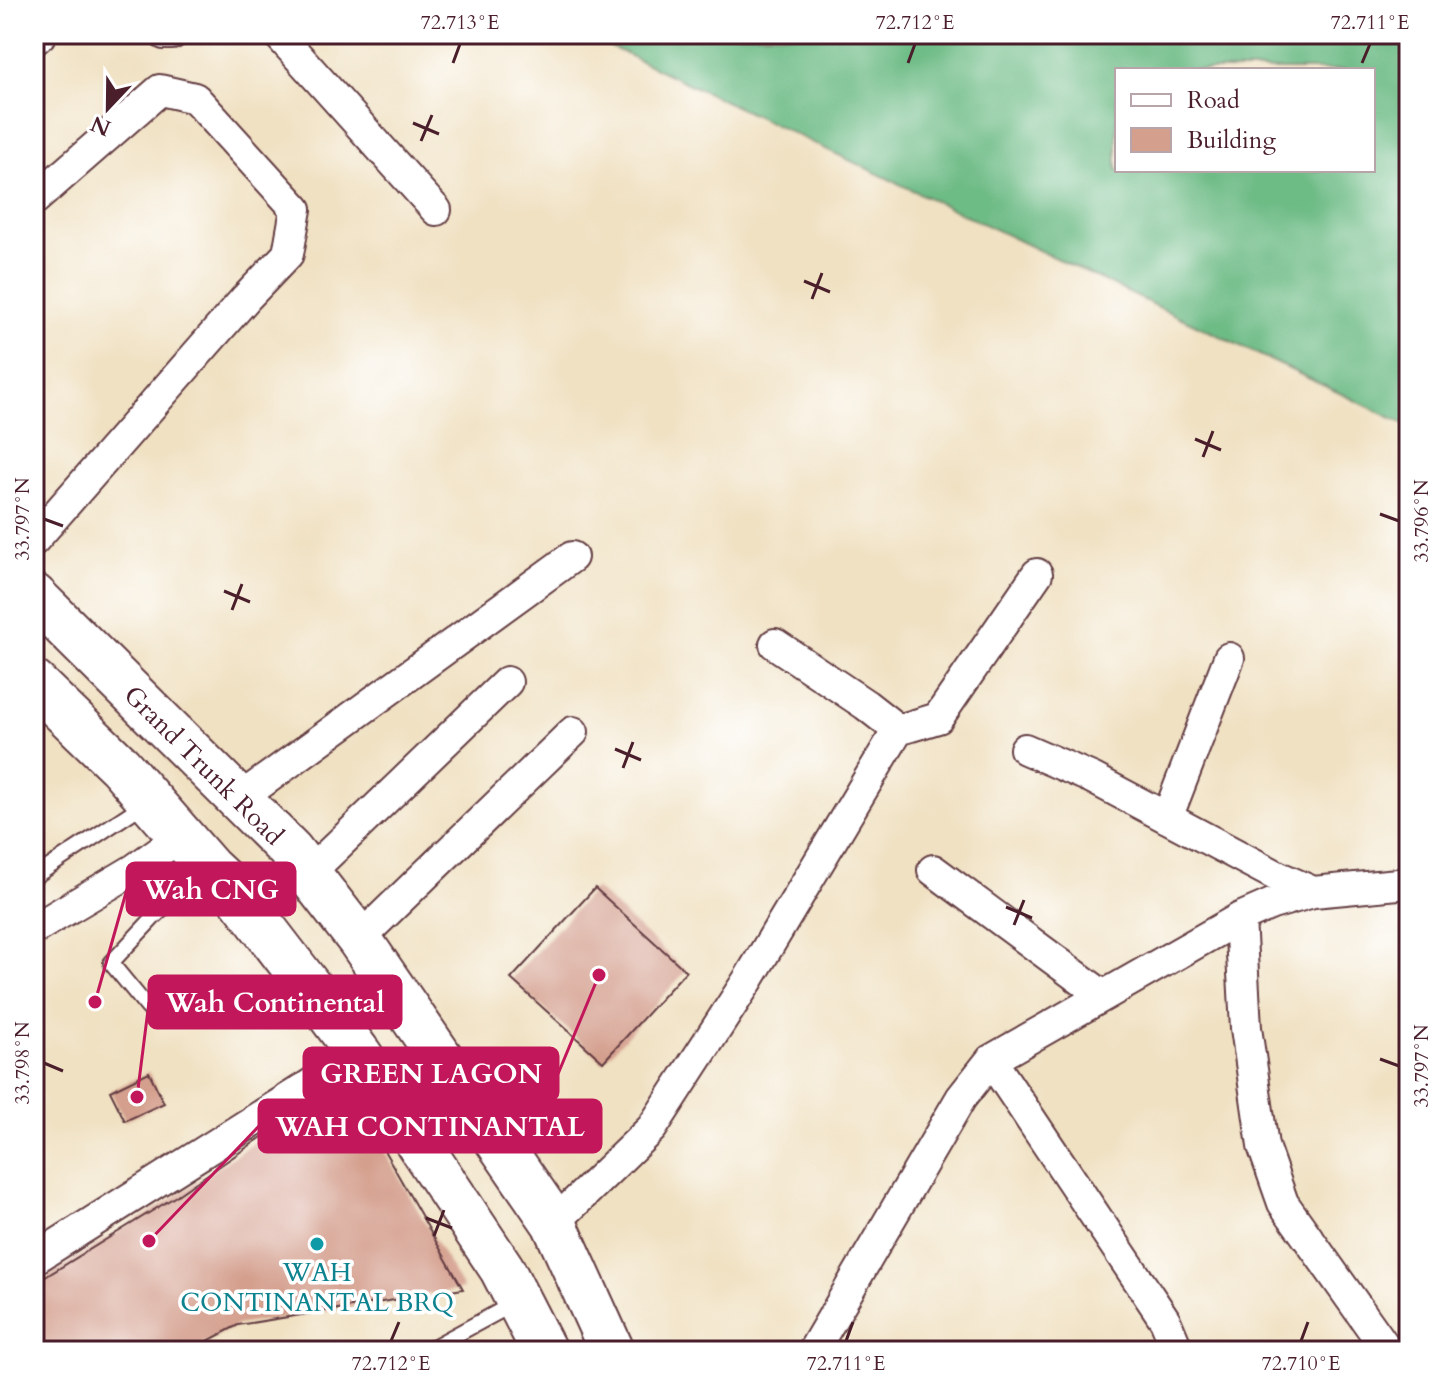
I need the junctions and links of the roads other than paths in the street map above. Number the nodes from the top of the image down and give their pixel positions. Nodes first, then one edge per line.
1 (41, 34) edge
2 (164, 34) edge
3 (172, 34) edge
4 (278, 34) edge
5 (34, 40) edge
6 (34, 200) edge
7 (436, 210) dead end
8 (34, 540) edge
9 (572, 557) dead end
10 (1037, 574) dead end
11 (34, 596) edge
12 (775, 644) dead end
13 (1229, 658) dead end
14 (507, 682) dead end
15 (34, 683) edge
16 (898, 730) junction
17 (573, 732) dead end
18 (1025, 749) dead end
19 (239, 799) junction
20 (150, 800) junction
21 (1167, 818) junction
22 (182, 835) junction
23 (299, 862) junction
24 (209, 868) junction
25 (933, 870) dead end
26 (34, 877) edge
27 (1409, 883) edge
28 (1313, 892) junction
29 (240, 897) junction
30 (1240, 918) junction
31 (34, 929) edge
32 (359, 939) junction
33 (313, 992) junction
34 (1102, 995) junction
35 (359, 1054) junction
36 (991, 1060) junction
37 (554, 1223) junction
38 (34, 1259) edge
39 (520, 1300) junction
40 (426, 1351) edge
41 (544, 1351) edge
42 (612, 1351) edge
43 (813, 1351) edge
44 (1178, 1351) edge
45 (1388, 1351) edge

1 - 5 street
2 - 3 street
4 - 7 street
6 - 8 street
9 - 19 street
10 - 16 street
11 - 19 highway, Grand Trunk Road
12 - 16 street
13 - 21 street
14 - 23 street
15 - 20 highway
16 - 37 street
17 - 32 street
18 - 21 street
19 - 23 highway, Grand Trunk Road
20 - 22 highway
20 - 26 lane
21 - 28 street
22 - 24 highway
22 - 31 street
23 - 29 highway
23 - 32 highway, Grand Trunk Road
24 - 29 highway
24 - 33 lane
25 - 34 street
27 - 28 street
28 - 30 street
29 - 33 highway
30 - 34 street
30 - 45 street
32 - 37 highway, Grand Trunk Road
33 - 35 highway
34 - 36 street
35 - 38 street
35 - 39 highway
36 - 43 street
36 - 44 street
37 - 42 highway, Grand Trunk Road
39 - 40 lane
39 - 41 highway

